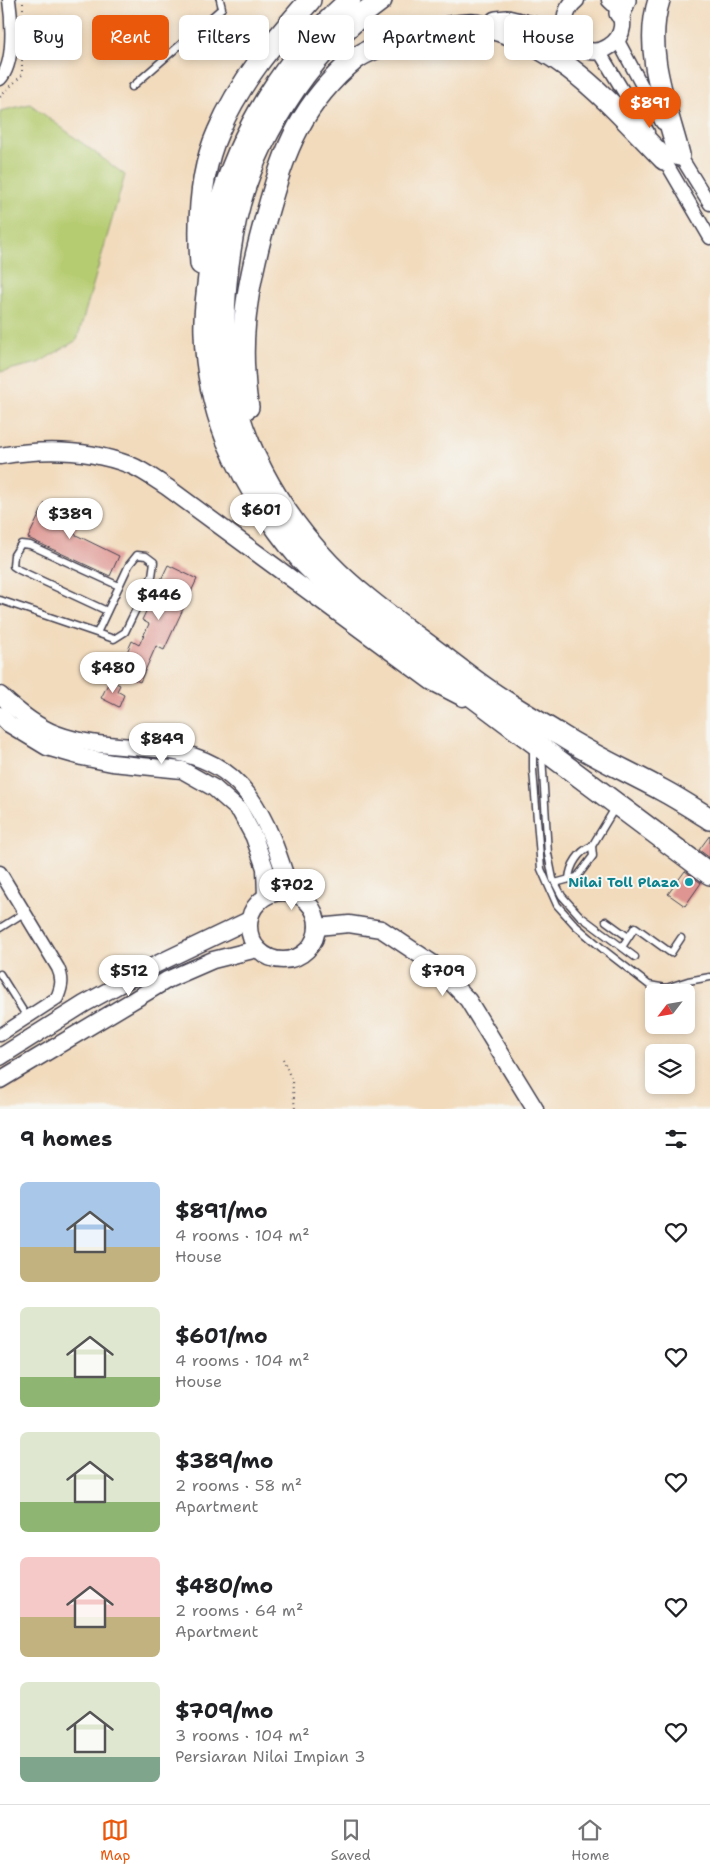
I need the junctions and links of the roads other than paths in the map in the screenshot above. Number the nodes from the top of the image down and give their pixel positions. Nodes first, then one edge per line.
1 (9, 0) edge
2 (220, 0) edge
3 (310, 0) edge
4 (350, 0) edge
5 (381, 0) edge
6 (659, 0) edge
7 (574, 1) edge
8 (619, 4) edge
9 (566, 15) edge
10 (494, 30) edge
11 (617, 39) junction
12 (593, 51) edge
13 (599, 51) junction
14 (364, 55) edge
15 (0, 79) edge
16 (132, 87) dead end
17 (672, 157) junction
18 (710, 204) edge
19 (710, 238) edge
20 (206, 309) junction
21 (0, 456) edge
22 (254, 456) junction
23 (118, 586) junction
24 (0, 600) edge
25 (107, 611) junction
26 (96, 633) junction
27 (0, 695) edge
28 (0, 715) edge
29 (496, 716) junction
30 (538, 746) junction
31 (617, 804) junction
32 (710, 819) edge
33 (592, 846) junction
34 (0, 872) edge
35 (710, 874) edge
36 (569, 878) junction
37 (555, 883) junction
38 (291, 893) junction
39 (266, 896) junction
40 (24, 913) junction
41 (249, 920) junction
42 (606, 921) dead end
43 (317, 927) junction
44 (0, 928) edge
45 (628, 937) junction
46 (681, 938) dead end
47 (622, 947) junction
48 (257, 949) junction
49 (635, 957) dead end
50 (157, 964) junction
51 (0, 974) edge
52 (710, 977) edge
53 (167, 980) junction
54 (27, 1018) junction
55 (0, 1035) edge
56 (0, 1057) edge
57 (0, 1080) edge
58 (535, 1109) edge

1 - 15 street
2 - 16 lane
3 - 20 highway
4 - 20 highway
5 - 22 highway
6 - 17 highway
7 - 9 street
8 - 11 street
10 - 17 highway
11 - 13 street
11 - 17 street
12 - 13 street
13 - 17 street
14 - 22 highway
17 - 18 street
17 - 19 street
20 - 29 highway
21 - 29 street
22 - 32 highway
23 - 25 lane
23 - 25 lane
23 - 26 lane
24 - 26 lane
25 - 26 lane
27 - 38 street
28 - 39 street
29 - 30 highway
30 - 31 highway
30 - 37 lane
30 - 52 lane
31 - 33 lane
31 - 35 highway
33 - 36 lane
33 - 36 lane
34 - 40 street
36 - 37 lane
37 - 47 lane
38 - 39 street
38 - 43 street
39 - 41 street
40 - 44 lane
40 - 54 street
41 - 48 street
41 - 50 street
42 - 45 lane
43 - 48 street
43 - 58 street
45 - 46 lane
45 - 47 lane
47 - 49 lane
48 - 53 street
50 - 53 lane
50 - 56 street
51 - 54 lane
53 - 57 street
54 - 55 street

